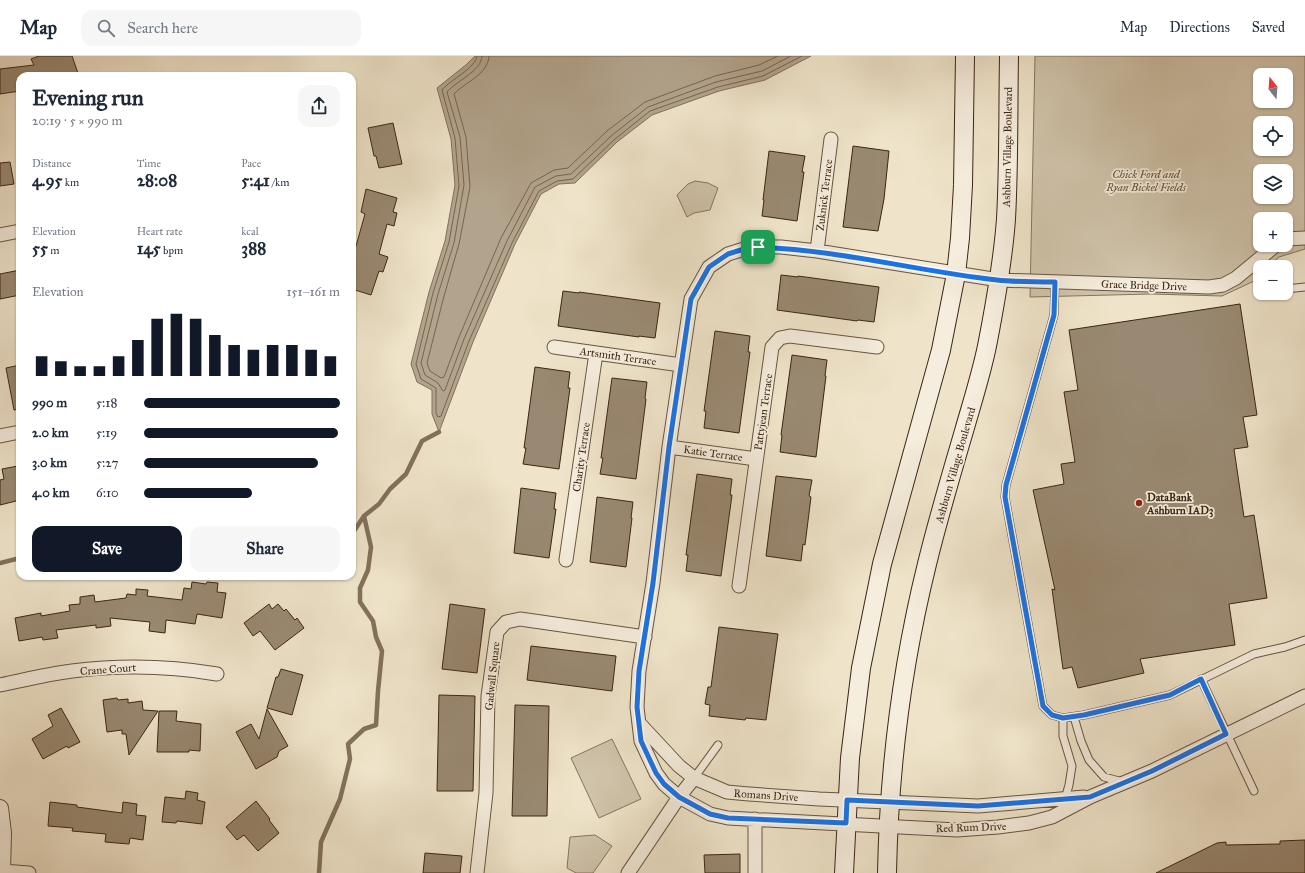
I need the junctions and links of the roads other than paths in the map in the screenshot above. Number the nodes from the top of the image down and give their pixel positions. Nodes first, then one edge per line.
1 (965, 56) edge
2 (1008, 56) edge
3 (831, 139) dead end
4 (16, 232) edge
5 (0, 235) edge
6 (1305, 238) edge
7 (1293, 239) edge
8 (817, 251) junction
9 (1268, 252) edge
10 (956, 274) junction
11 (999, 280) junction
12 (1055, 282) junction
13 (1305, 287) edge
14 (1293, 288) edge
15 (554, 347) dead end
16 (877, 347) dead end
17 (596, 353) junction
18 (681, 365) junction
19 (16, 433) edge
20 (0, 436) edge
21 (669, 447) junction
22 (756, 459) junction
23 (566, 560) dead end
24 (739, 586) dead end
25 (645, 637) junction
26 (1305, 640) edge
27 (217, 674) dead end
28 (1201, 679) junction
29 (0, 685) edge
30 (1305, 696) edge
31 (1074, 717) junction
32 (1063, 718) junction
33 (640, 723) junction
34 (1226, 734) junction
35 (718, 745) dead end
36 (694, 778) junction
37 (1125, 783) junction
38 (1254, 791) dead end
39 (679, 797) junction
40 (1090, 797) junction
41 (1065, 799) junction
42 (847, 800) junction
43 (890, 802) junction
44 (0, 808) edge
45 (755, 819) junction
46 (846, 823) junction
47 (888, 826) junction
48 (2, 872) edge
49 (29, 873) edge
50 (477, 873) edge
51 (628, 873) edge
52 (755, 873) edge
53 (844, 873) edge
54 (887, 873) edge

1 - 10 main road
2 - 11 main road, Ashburn Village Boulevard
3 - 8 street, Zuknick Terrace
4 - 5 street
6 - 7 street
8 - 10 street
8 - 18 street
9 - 12 street, Grace Bridge Drive
10 - 11 street
10 - 42 main road
11 - 12 street, Grace Bridge Drive
11 - 43 main road, Ashburn Village Boulevard
12 - 32 lane
13 - 14 lane
15 - 17 street, Artsmith Terrace
16 - 22 street, Pattyjean Terrace
17 - 18 street, Artsmith Terrace
17 - 23 street, Charity Terrace
18 - 21 street
19 - 20 street
21 - 22 street, Katie Terrace
21 - 25 street
22 - 24 street, Pattyjean Terrace
25 - 33 street
25 - 50 street, Gadwall Square
26 - 28 lane
27 - 29 street, Crane Court
28 - 31 lane
28 - 34 lane
30 - 34 street, Red Rum Drive
31 - 32 lane
31 - 37 lane
32 - 41 lane
33 - 36 street, Romans Drive
33 - 39 street
34 - 37 street, Red Rum Drive
34 - 38 lane
35 - 36 lane
36 - 39 street
36 - 42 street, Romans Drive
37 - 40 street, Red Rum Drive
39 - 45 street
39 - 51 street
40 - 41 street, Red Rum Drive
40 - 47 street, Red Rum Drive
41 - 43 street, Red Rum Drive
42 - 43 street, Red Rum Drive
42 - 46 main road
43 - 47 main road, Ashburn Village Boulevard
44 - 48 street
45 - 46 street
45 - 52 street
46 - 47 street, Red Rum Drive
46 - 53 main road
47 - 54 main road, Ashburn Village Boulevard
48 - 49 street

